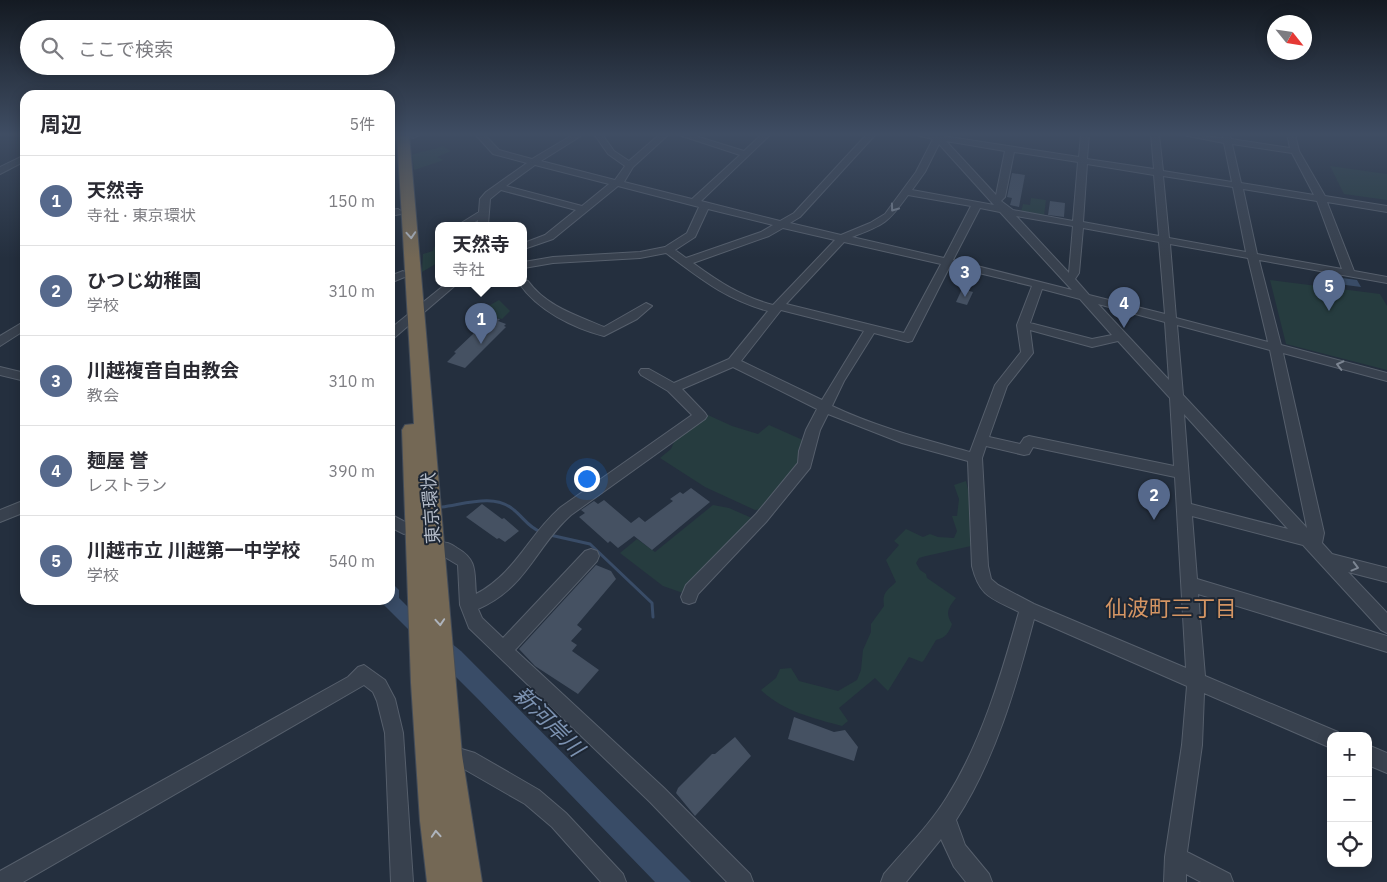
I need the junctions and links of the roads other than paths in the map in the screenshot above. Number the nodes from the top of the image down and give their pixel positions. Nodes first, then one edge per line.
1 (411, 175) edge
2 (516, 175) edge
3 (589, 175) edge
4 (623, 175) edge
5 (726, 175) edge
6 (834, 175) edge
7 (916, 175) edge
8 (975, 175) edge
9 (1005, 175) edge
10 (1082, 175) edge
11 (1158, 175) edge
12 (1172, 175) edge
13 (1235, 175) edge
14 (1308, 175) edge
15 (618, 182) junction
16 (1237, 185) junction
17 (500, 187) junction
18 (906, 192) junction
19 (1321, 198) junction
20 (997, 199) junction
21 (700, 203) junction
22 (977, 204) junction
23 (584, 209) junction
24 (1387, 209) edge
25 (1008, 211) junction
26 (484, 213) junction
27 (468, 222) edge
28 (483, 222) edge
29 (780, 224) junction
30 (1078, 224) junction
31 (842, 238) junction
32 (1164, 239) junction
33 (527, 245) edge
34 (668, 250) junction
35 (1252, 256) junction
36 (686, 262) junction
37 (948, 262) junction
38 (527, 265) edge
39 (1349, 273) junction
40 (395, 277) edge
41 (1070, 279) junction
42 (1387, 280) edge
43 (1038, 285) junction
44 (448, 287) edge
45 (526, 287) edge
46 (1089, 299) junction
47 (646, 306) dead end
48 (776, 307) junction
49 (412, 317) junction
50 (1171, 321) junction
51 (1023, 325) junction
52 (20, 328) edge
53 (872, 328) junction
54 (395, 330) edge
55 (1122, 336) junction
56 (0, 342) edge
57 (1276, 348) junction
58 (733, 362) junction
59 (0, 371) edge
60 (645, 372) dead end
61 (20, 376) edge
62 (1387, 377) edge
63 (673, 388) junction
64 (1176, 396) junction
65 (824, 409) junction
66 (980, 440) junction
67 (975, 458) junction
68 (1182, 473) junction
69 (20, 508) edge
70 (1185, 508) junction
71 (0, 516) edge
72 (1309, 543) junction
73 (444, 548) dead end
74 (591, 556) dead end
75 (1324, 559) junction
76 (1387, 575) edge
77 (1190, 584) junction
78 (688, 597) dead end
79 (468, 605) junction
80 (1028, 609) junction
81 (1387, 626) edge
82 (1387, 644) edge
83 (503, 651) junction
84 (1196, 680) junction
85 (1327, 737) edge
86 (448, 755) junction
87 (1372, 757) edge
88 (1387, 763) edge
89 (945, 817) junction
90 (1176, 858) junction
91 (2, 882) edge
92 (402, 882) edge
93 (443, 882) edge
94 (466, 882) edge
95 (616, 882) edge
96 (742, 882) edge
97 (892, 882) edge
98 (981, 882) edge
99 (1175, 882) edge
100 (1222, 882) edge

1 -> 49 highway, 東京環状
2 - 17 street
3 - 15 street
4 - 15 street
5 - 21 street
6 - 29 street
7 - 18 street
8 - 20 street
9 - 20 street
10 - 30 street
11 - 32 street
12 - 16 street
13 - 16 street
14 - 19 street
15 - 21 street
15 - 23 street
16 - 19 street
16 - 35 street
17 - 23 street
17 - 26 street
18 - 22 street
18 -> 31 street
19 - 24 street
19 - 39 street
20 - 25 street
21 - 29 street
21 - 34 street
22 - 25 street
22 - 37 street
23 - 33 street
25 - 30 street
25 - 41 street
26 - 27 street
26 - 28 street
29 - 31 street
29 - 36 street
30 - 32 street
30 - 41 street
31 - 37 street
31 - 48 street
32 - 35 street
32 - 50 street
34 - 36 street
34 - 38 street
35 - 39 street
35 - 57 street
36 - 48 street
37 - 43 street
37 - 53 street
39 - 42 street
40 - 49 highway, 東京環状
41 - 46 street
43 - 46 street
43 - 51 street
44 - 49 street
45 - 47 street
46 - 50 street
46 - 55 street
48 - 53 street
48 - 58 street
49 - 54 street
49 -> 86 highway, 東京環状
93 -> 49 highway, 東京環状
50 - 57 street
50 - 64 street
51 - 55 street
51 - 66 street
52 - 56 street
53 - 65 street
55 - 64 street
62 -> 57 street
57 - 72 street
58 - 63 street
58 - 65 street
59 - 61 street
60 - 63 street
63 - 79 street
64 - 68 street
64 - 72 street
65 - 67 street
65 - 78 street
66 - 67 street
66 - 68 street
67 - 80 street
68 - 70 street
69 - 71 street
70 - 72 street
70 - 77 street
72 - 75 street
73 - 79 street
74 - 83 street
75 -> 76 street
75 - 81 street
77 - 82 street
77 - 84 street
79 - 83 street
80 - 84 street
80 - 89 street
83 - 96 street
84 - 85 street
84 - 90 street
86 - 94 highway, 東京環状
86 - 95 street
87 - 88 street
89 - 97 street
89 - 98 street
90 - 99 street
90 - 100 street
91 - 92 street

